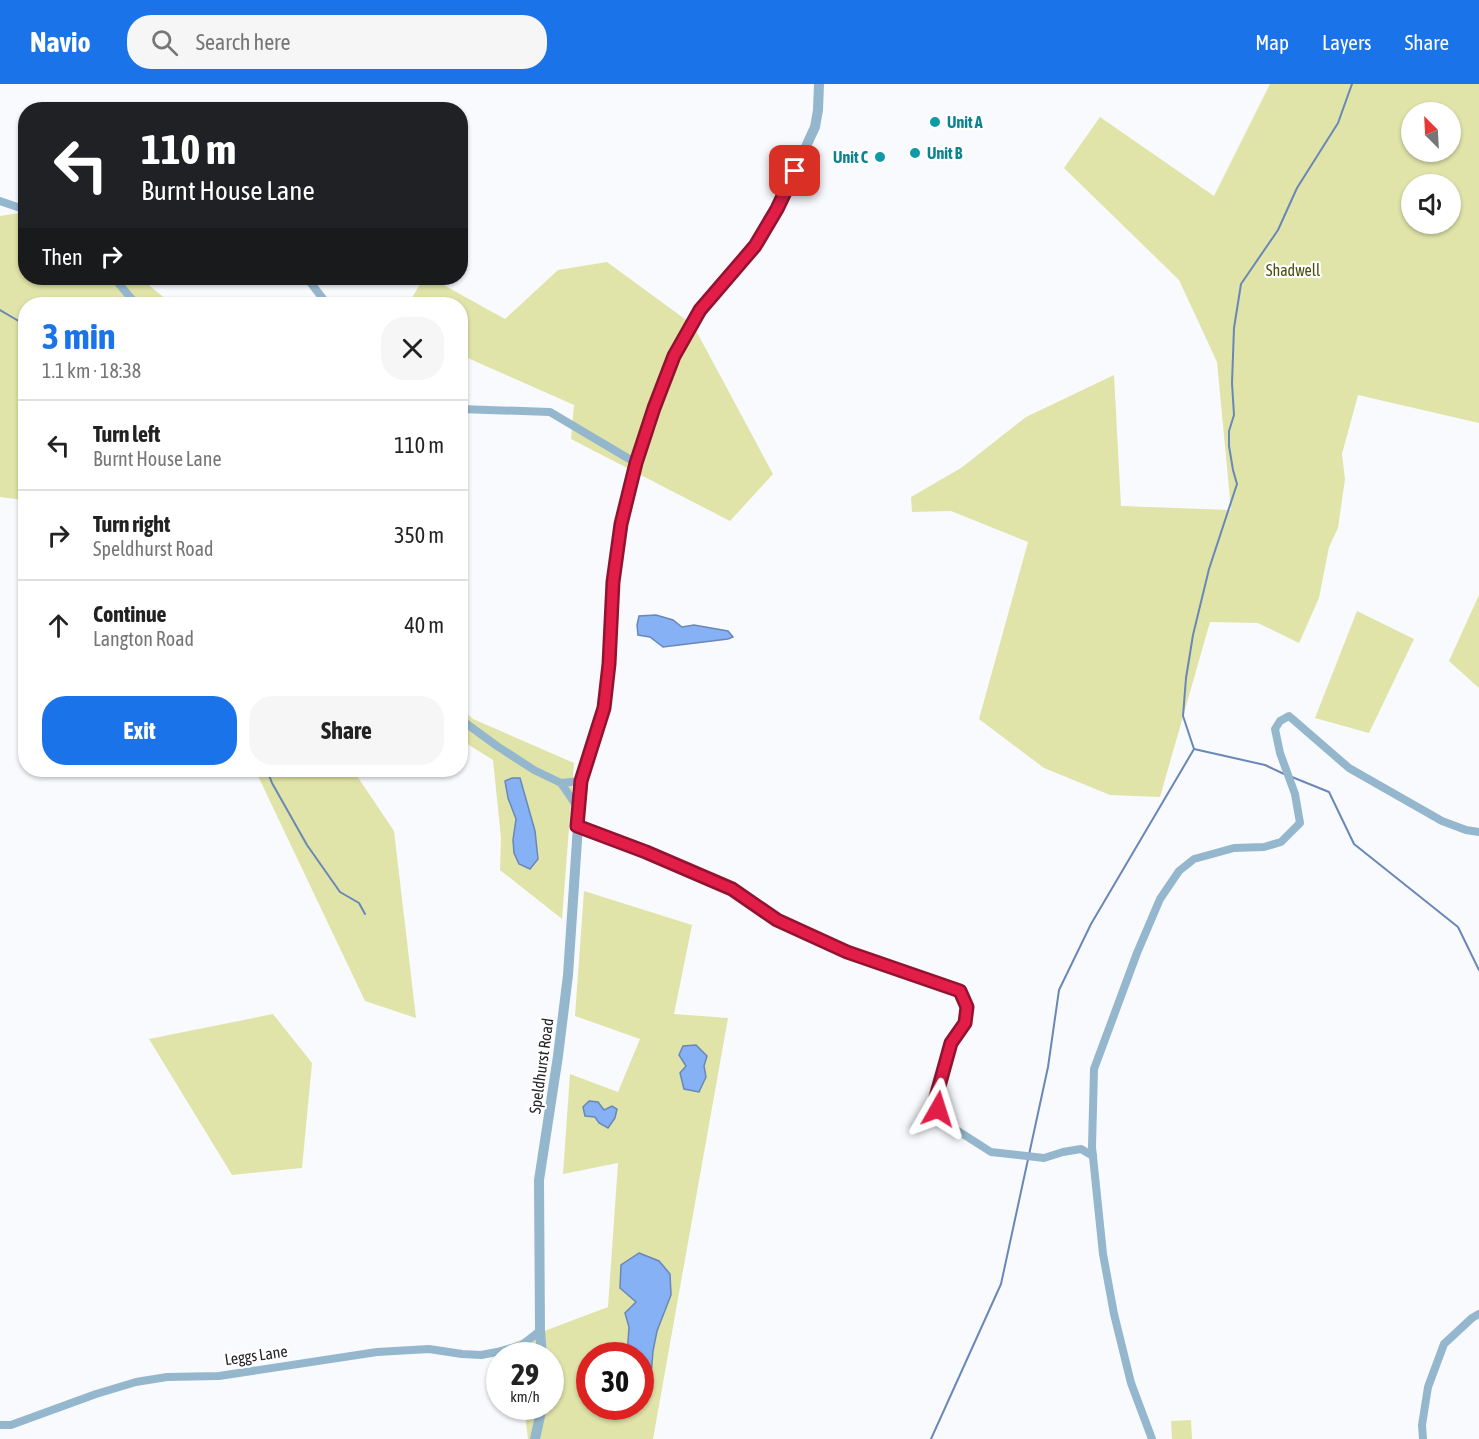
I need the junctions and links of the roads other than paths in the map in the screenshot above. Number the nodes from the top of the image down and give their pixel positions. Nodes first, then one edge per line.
1 (819, 84) edge
2 (0, 201) edge
3 (18, 207) edge
4 (120, 285) edge
5 (312, 285) edge
6 (130, 297) edge
7 (321, 297) edge
8 (468, 409) edge
9 (636, 463) junction
10 (468, 725) edge
11 (581, 781) junction
12 (561, 783) junction
13 (578, 808) junction
14 (577, 826) junction
15 (1479, 832) edge
16 (1093, 1156) junction
17 (1479, 1314) edge
18 (540, 1331) junction
19 (526, 1342) edge
20 (541, 1342) edge
21 (486, 1354) edge
22 (539, 1420) edge
23 (0, 1425) edge
24 (535, 1439) edge
25 (1152, 1439) edge
26 (1423, 1439) edge

1 - 9 street, Speldhurst Road
2 - 3 street
4 - 6 street
5 - 7 street
8 - 9 street
9 - 11 street, Speldhurst Road
10 - 12 street
11 - 12 street
11 - 13 street, Speldhurst Road
12 - 13 street
13 - 14 street, Speldhurst Road
14 - 16 street
14 - 18 street, Speldhurst Road
15 - 16 street
16 - 25 street
17 - 26 street
18 - 19 street, Leggs Lane
18 - 20 street, Speldhurst Road
21 - 23 street, Leggs Lane
22 - 24 street

